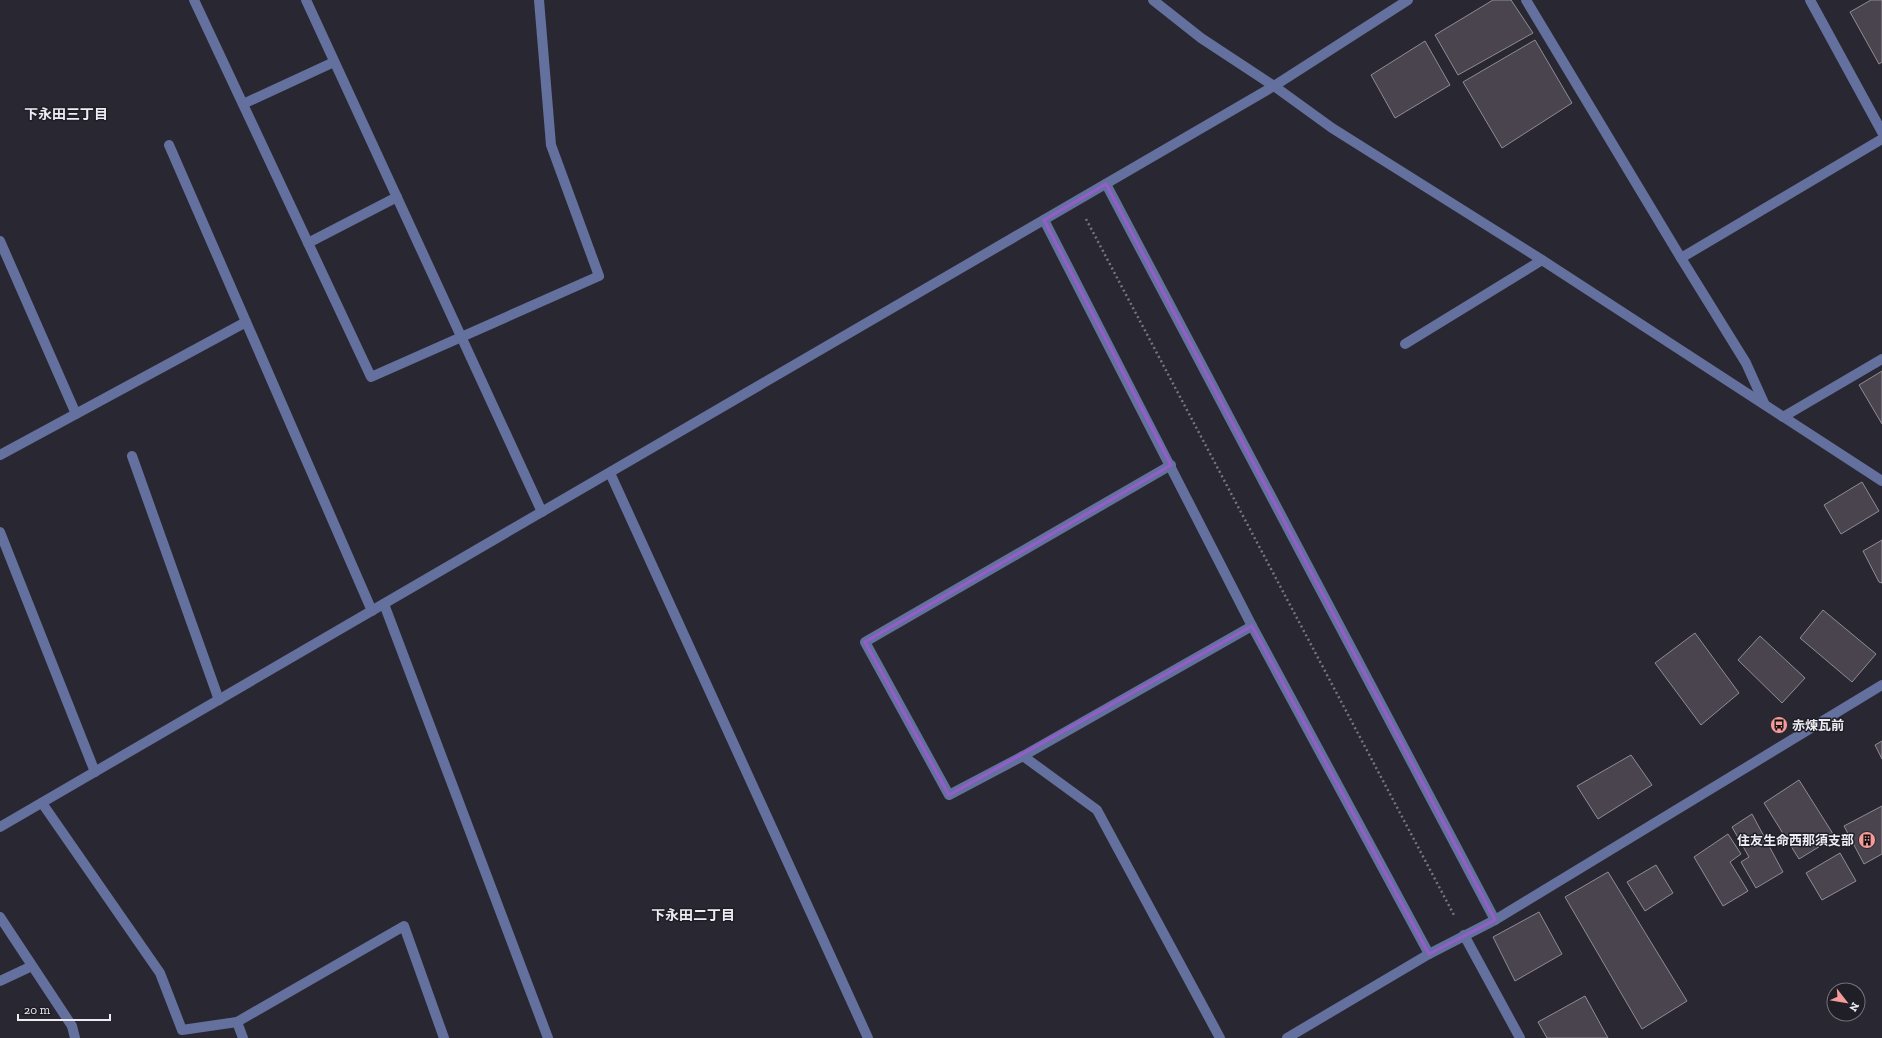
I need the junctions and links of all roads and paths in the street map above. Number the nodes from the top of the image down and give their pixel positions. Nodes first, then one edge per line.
1 (194, 0) edge
2 (306, 0) edge
3 (539, 0) edge
4 (1153, 0) edge
5 (1408, 0) edge
6 (1526, 0) edge
7 (1810, 0) edge
8 (334, 62) junction
9 (1274, 86) junction
10 (243, 104) junction
11 (1882, 132) edge
12 (1882, 139) edge
13 (169, 145) dead end
14 (1106, 184) junction
15 (396, 197) junction
16 (1076, 201) junction
17 (1044, 220) junction
18 (0, 242) edge
19 (308, 243) junction
20 (1681, 258) junction
21 (1542, 260) junction
22 (246, 322) junction
23 (461, 336) junction
24 (1405, 344) dead end
25 (1882, 358) edge
26 (1764, 403) junction
27 (76, 414) junction
28 (1783, 417) junction
29 (0, 455) edge
30 (132, 456) dead end
31 (1171, 465) junction
32 (610, 473) junction
33 (1882, 481) edge
34 (542, 512) junction
35 (0, 532) edge
36 (384, 604) junction
37 (372, 611) junction
38 (1252, 626) junction
39 (1882, 685) edge
40 (219, 700) junction
41 (1023, 756) junction
42 (95, 772) junction
43 (42, 803) junction
44 (0, 828) edge
45 (0, 917) edge
46 (1495, 920) junction
47 (1464, 935) junction
48 (1429, 954) junction
49 (32, 966) junction
50 (0, 981) edge
51 (237, 1022) junction
52 (75, 1038) edge
53 (243, 1038) edge
54 (444, 1038) edge
55 (548, 1038) edge
56 (868, 1038) edge
57 (1220, 1038) edge
58 (1287, 1038) edge
59 (1520, 1038) edge

1 - 10 street
2 - 8 street
3 - 23 street
4 - 9 street
5 - 9 street
6 - 20 street
7 - 11 street
8 - 10 street
8 - 15 street
9 - 14 street
9 - 21 street
10 - 19 street
12 - 20 street
13 - 22 street
14 - 16 street
14 - 46 street
15 - 19 street
15 - 23 street
16 - 17 street
16 - 47 path
17 - 31 street
17 - 32 street
18 - 27 street
19 - 23 street
20 - 26 street
21 - 24 street
21 - 26 street
22 - 27 street
22 - 37 street
23 - 34 street
25 - 28 street
26 - 28 street
27 - 29 street
28 - 33 street
30 - 40 street
31 - 38 street
31 - 41 street
32 - 34 street
32 - 56 street
34 - 36 street
35 - 42 street
36 - 37 street
36 - 55 street
37 - 40 street
38 - 41 street
38 - 48 street
39 - 46 street
40 - 42 street
41 - 57 street
42 - 43 street
43 - 44 street
43 - 51 street
45 - 49 street
46 - 47 street
47 - 48 street
47 - 59 street
48 - 58 street
49 - 50 street
49 - 52 street
51 - 53 street
51 - 54 street

